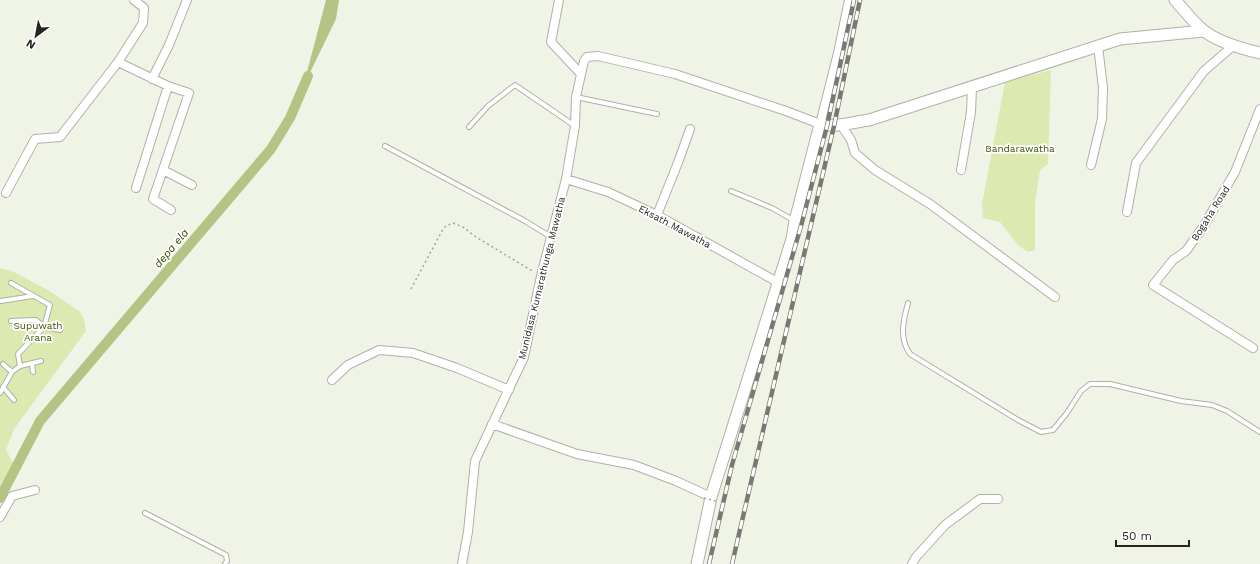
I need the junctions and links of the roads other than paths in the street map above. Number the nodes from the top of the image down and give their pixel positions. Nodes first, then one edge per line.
1 (134, 0) edge
2 (188, 0) edge
3 (559, 0) edge
4 (849, 0) edge
5 (1175, 0) edge
6 (1204, 30) junction
7 (1234, 45) junction
8 (1098, 46) junction
9 (1260, 53) edge
10 (118, 62) junction
11 (581, 74) junction
12 (152, 79) junction
13 (168, 86) junction
14 (972, 86) junction
15 (576, 97) junction
16 (1260, 109) edge
17 (657, 114) dead end
18 (820, 124) junction
19 (841, 125) junction
20 (575, 126) junction
21 (469, 127) dead end
22 (690, 129) dead end
23 (385, 146) dead end
24 (1091, 165) dead end
25 (163, 170) junction
26 (961, 170) dead end
27 (566, 179) junction
28 (192, 185) dead end
29 (136, 188) dead end
30 (731, 191) dead end
31 (6, 194) dead end
32 (171, 210) dead end
33 (1127, 212) dead end
34 (657, 215) junction
35 (795, 221) junction
36 (551, 237) junction
37 (11, 283) dead end
38 (779, 283) junction
39 (33, 296) junction
40 (1055, 297) dead end
41 (1, 301) dead end
42 (908, 303) dead end
43 (11, 321) dead end
44 (44, 327) junction
45 (60, 330) dead end
46 (1253, 348) dead end
47 (41, 361) dead end
48 (3, 364) dead end
49 (32, 364) junction
50 (20, 366) junction
51 (12, 372) junction
52 (33, 372) dead end
53 (332, 380) dead end
54 (3, 387) junction
55 (509, 390) junction
56 (0, 393) edge
57 (14, 400) dead end
58 (492, 424) junction
59 (1260, 432) edge
60 (35, 490) dead end
61 (710, 499) junction
62 (998, 499) dead end
63 (145, 513) dead end
64 (0, 517) edge
65 (225, 564) edge
66 (462, 564) edge
67 (697, 564) edge
68 (912, 564) edge

1 - 10 street
2 - 12 street
3 - 11 street
4 - 18 street
5 - 6 street
6 - 7 street
6 - 8 street
7 - 9 street
7 - 33 street
8 - 14 street
8 - 24 street
10 - 12 street
10 - 31 street
11 - 15 street, Munidasa Kumarathunga Mawatha
11 - 18 street, Munidasa Kumarathunga Mawatha
12 - 13 street
13 - 25 street
13 - 29 street
14 - 19 street
14 - 26 street
15 - 17 lane
15 - 20 street, Munidasa Kumarathunga Mawatha
16 - 46 street, Bogaha Road
18 - 19 street
18 - 35 street
19 - 40 street
20 - 21 lane
20 - 27 street, Munidasa Kumarathunga Mawatha
22 - 34 street
23 - 36 lane
25 - 28 street
25 - 32 street
27 - 34 street, Eksath Mawatha
27 - 36 street, Munidasa Kumarathunga Mawatha
30 - 35 lane
34 - 38 street, Eksath Mawatha
35 - 38 street
36 - 55 street, Munidasa Kumarathunga Mawatha
37 - 39 lane
38 - 61 street
39 - 41 lane
39 - 44 lane
42 - 59 lane
43 - 44 lane
44 - 45 lane
44 - 50 lane
47 - 49 lane
48 - 51 lane
49 - 50 lane
49 - 52 lane
50 - 51 lane
51 - 54 lane
53 - 55 street
54 - 56 lane
54 - 57 lane
55 - 58 street, Munidasa Kumarathunga Mawatha
58 - 61 street
58 - 66 street, Munidasa Kumarathunga Mawatha
60 - 64 street
61 - 67 street
62 - 68 street
63 - 65 lane

